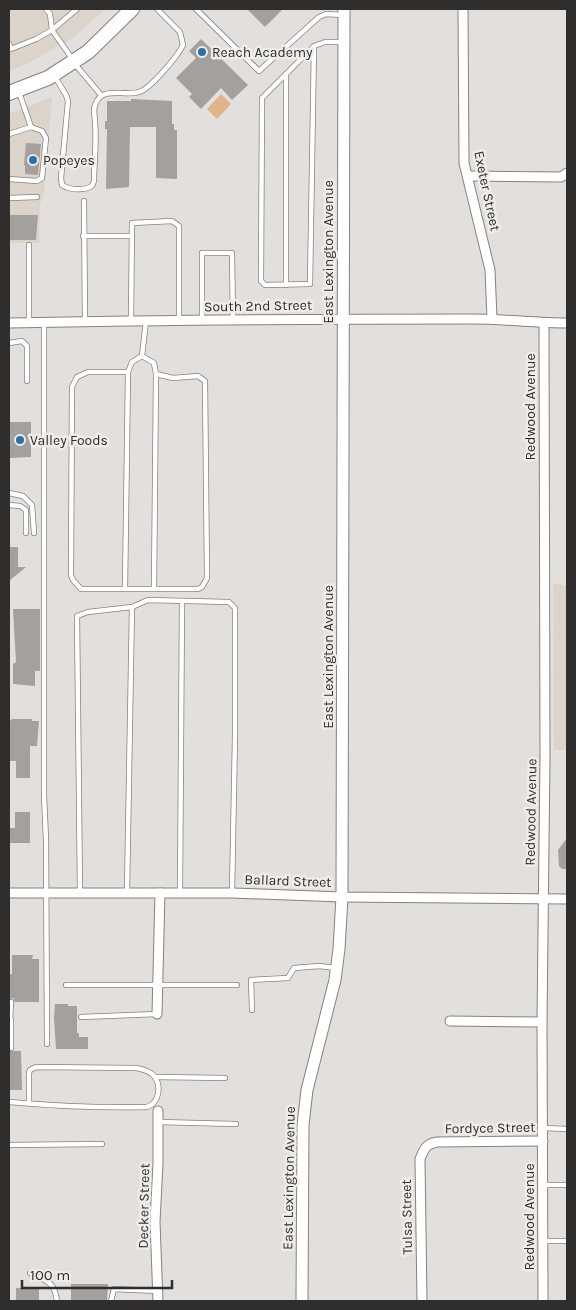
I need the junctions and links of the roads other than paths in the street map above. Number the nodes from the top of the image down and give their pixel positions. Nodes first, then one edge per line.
1 (46, 9) edge
2 (77, 9) edge
3 (132, 9) edge
4 (157, 9) edge
5 (196, 9) edge
6 (463, 9) edge
7 (343, 12) edge
8 (52, 30) junction
9 (343, 42) junction
10 (314, 46) junction
11 (9, 48) edge
12 (73, 62) junction
13 (54, 74) junction
14 (286, 74) junction
15 (13, 91) edge
16 (101, 95) junction
17 (31, 127) junction
18 (9, 134) edge
19 (567, 174) edge
20 (468, 176) junction
21 (9, 179) edge
22 (37, 197) dead end
23 (9, 198) edge
24 (84, 201) dead end
25 (83, 236) junction
26 (131, 236) junction
27 (29, 245) dead end
28 (286, 285) junction
29 (344, 319) junction
30 (492, 319) junction
31 (233, 320) junction
32 (131, 321) junction
33 (146, 321) junction
34 (179, 321) junction
35 (202, 321) junction
36 (44, 322) junction
37 (86, 322) junction
38 (9, 323) edge
39 (29, 323) junction
40 (544, 323) junction
41 (567, 323) edge
42 (9, 343) edge
43 (142, 356) junction
44 (128, 372) junction
45 (156, 374) junction
46 (27, 381) dead end
47 (9, 493) edge
48 (9, 505) edge
49 (26, 533) dead end
50 (34, 533) dead end
51 (124, 589) junction
52 (154, 589) junction
53 (182, 601) junction
54 (132, 607) junction
55 (127, 892) junction
56 (9, 893) edge
57 (46, 893) junction
58 (80, 893) junction
59 (160, 893) junction
60 (180, 893) junction
61 (232, 893) junction
62 (342, 896) junction
63 (567, 898) edge
64 (544, 899) junction
65 (337, 968) junction
66 (66, 985) dead end
67 (237, 985) dead end
68 (157, 986) junction
69 (11, 1002) dead end
70 (252, 1010) dead end
71 (156, 1014) joint
72 (81, 1017) dead end
73 (10, 1020) edge
74 (450, 1021) dead end
75 (542, 1022) junction
76 (47, 1044) dead end
77 (11, 1048) dead end
78 (155, 1077) junction
79 (225, 1078) dead end
80 (9, 1102) edge
81 (29, 1103) junction
82 (158, 1111) dead end
83 (159, 1122) junction
84 (236, 1124) dead end
85 (543, 1128) junction
86 (567, 1129) edge
87 (543, 1141) junction
88 (437, 1142) joint
89 (102, 1144) dead end
90 (9, 1145) edge
91 (543, 1185) junction
92 (567, 1185) edge
93 (543, 1241) junction
94 (567, 1241) edge
95 (30, 1273) dead end
96 (158, 1291) junction
97 (58, 1301) edge
98 (111, 1301) edge
99 (158, 1301) edge
100 (302, 1301) edge
101 (422, 1301) edge
102 (543, 1301) edge

1 - 8 lane
2 - 8 lane
3 - 12 main road
4 - 16 lane
5 - 7 lane
6 - 20 street, Exeter Street
7 - 9 street, East Lexington Avenue
8 - 11 lane
8 - 12 lane
9 - 10 lane
9 - 29 street, East Lexington Avenue
10 - 14 lane
10 - 28 lane
12 - 13 main road
12 - 16 lane
13 - 15 main road
13 - 16 lane
14 - 28 lane
14 - 28 lane
15 - 17 lane
17 - 18 lane
17 - 21 lane
19 - 20 street
20 - 30 street, Exeter Street
22 - 23 lane
24 - 25 lane
25 - 26 lane
25 - 37 lane
26 - 32 lane
26 - 34 lane
27 - 39 lane
29 - 30 street, South 2nd Street
29 - 31 street, South 2nd Street
29 - 62 street, East Lexington Avenue
30 - 40 street, South 2nd Street
31 - 35 street, South 2nd Street
31 - 35 lane
32 - 33 street, South 2nd Street
32 - 37 street, South 2nd Street
33 - 34 street, South 2nd Street
33 - 43 lane
34 - 35 street, South 2nd Street
36 - 37 street, South 2nd Street
36 - 39 street, South 2nd Street
36 - 57 lane
38 - 39 street, South 2nd Street
40 - 41 street, South 2nd Street
40 - 64 street, Redwood Avenue
42 - 46 lane
43 - 44 lane
43 - 45 lane
44 - 51 lane
44 - 51 lane
45 - 52 lane
45 - 52 lane
47 - 50 lane
48 - 49 lane
51 - 52 lane
53 - 54 lane
53 - 60 lane
53 - 61 lane
54 - 55 lane
54 - 58 lane
55 - 58 street, Ballard Street
55 - 59 street, Ballard Street
56 - 57 street, Ballard Street
57 - 58 street, Ballard Street
57 - 76 lane
59 - 60 street, Ballard Street
59 - 68 street
60 - 61 street, Ballard Street
61 - 62 street, Ballard Street
62 - 64 street, Ballard Street
62 - 65 street, East Lexington Avenue
63 - 64 street, Ballard Street
64 - 75 street, Redwood Avenue
65 - 70 lane
65 - 100 street, East Lexington Avenue
66 - 68 lane
67 - 68 lane
68 - 71 street
69 - 73 lane
71 - 72 lane
73 - 77 lane
74 - 75 street
75 - 85 street, Redwood Avenue
78 - 79 lane
78 - 81 lane
78 - 81 lane
80 - 81 lane
82 - 83 street, Decker Street
83 - 84 lane
83 - 96 street, Decker Street
85 - 86 lane
85 - 87 street, Redwood Avenue
87 - 88 street, Fordyce Street
87 - 91 street, Redwood Avenue
88 - 101 street, Tulsa Street
89 - 90 lane
91 - 92 lane
91 - 93 street, Redwood Avenue
93 - 94 lane
93 - 102 street, Redwood Avenue
95 - 97 lane
96 - 98 lane
96 - 99 street, Decker Street

